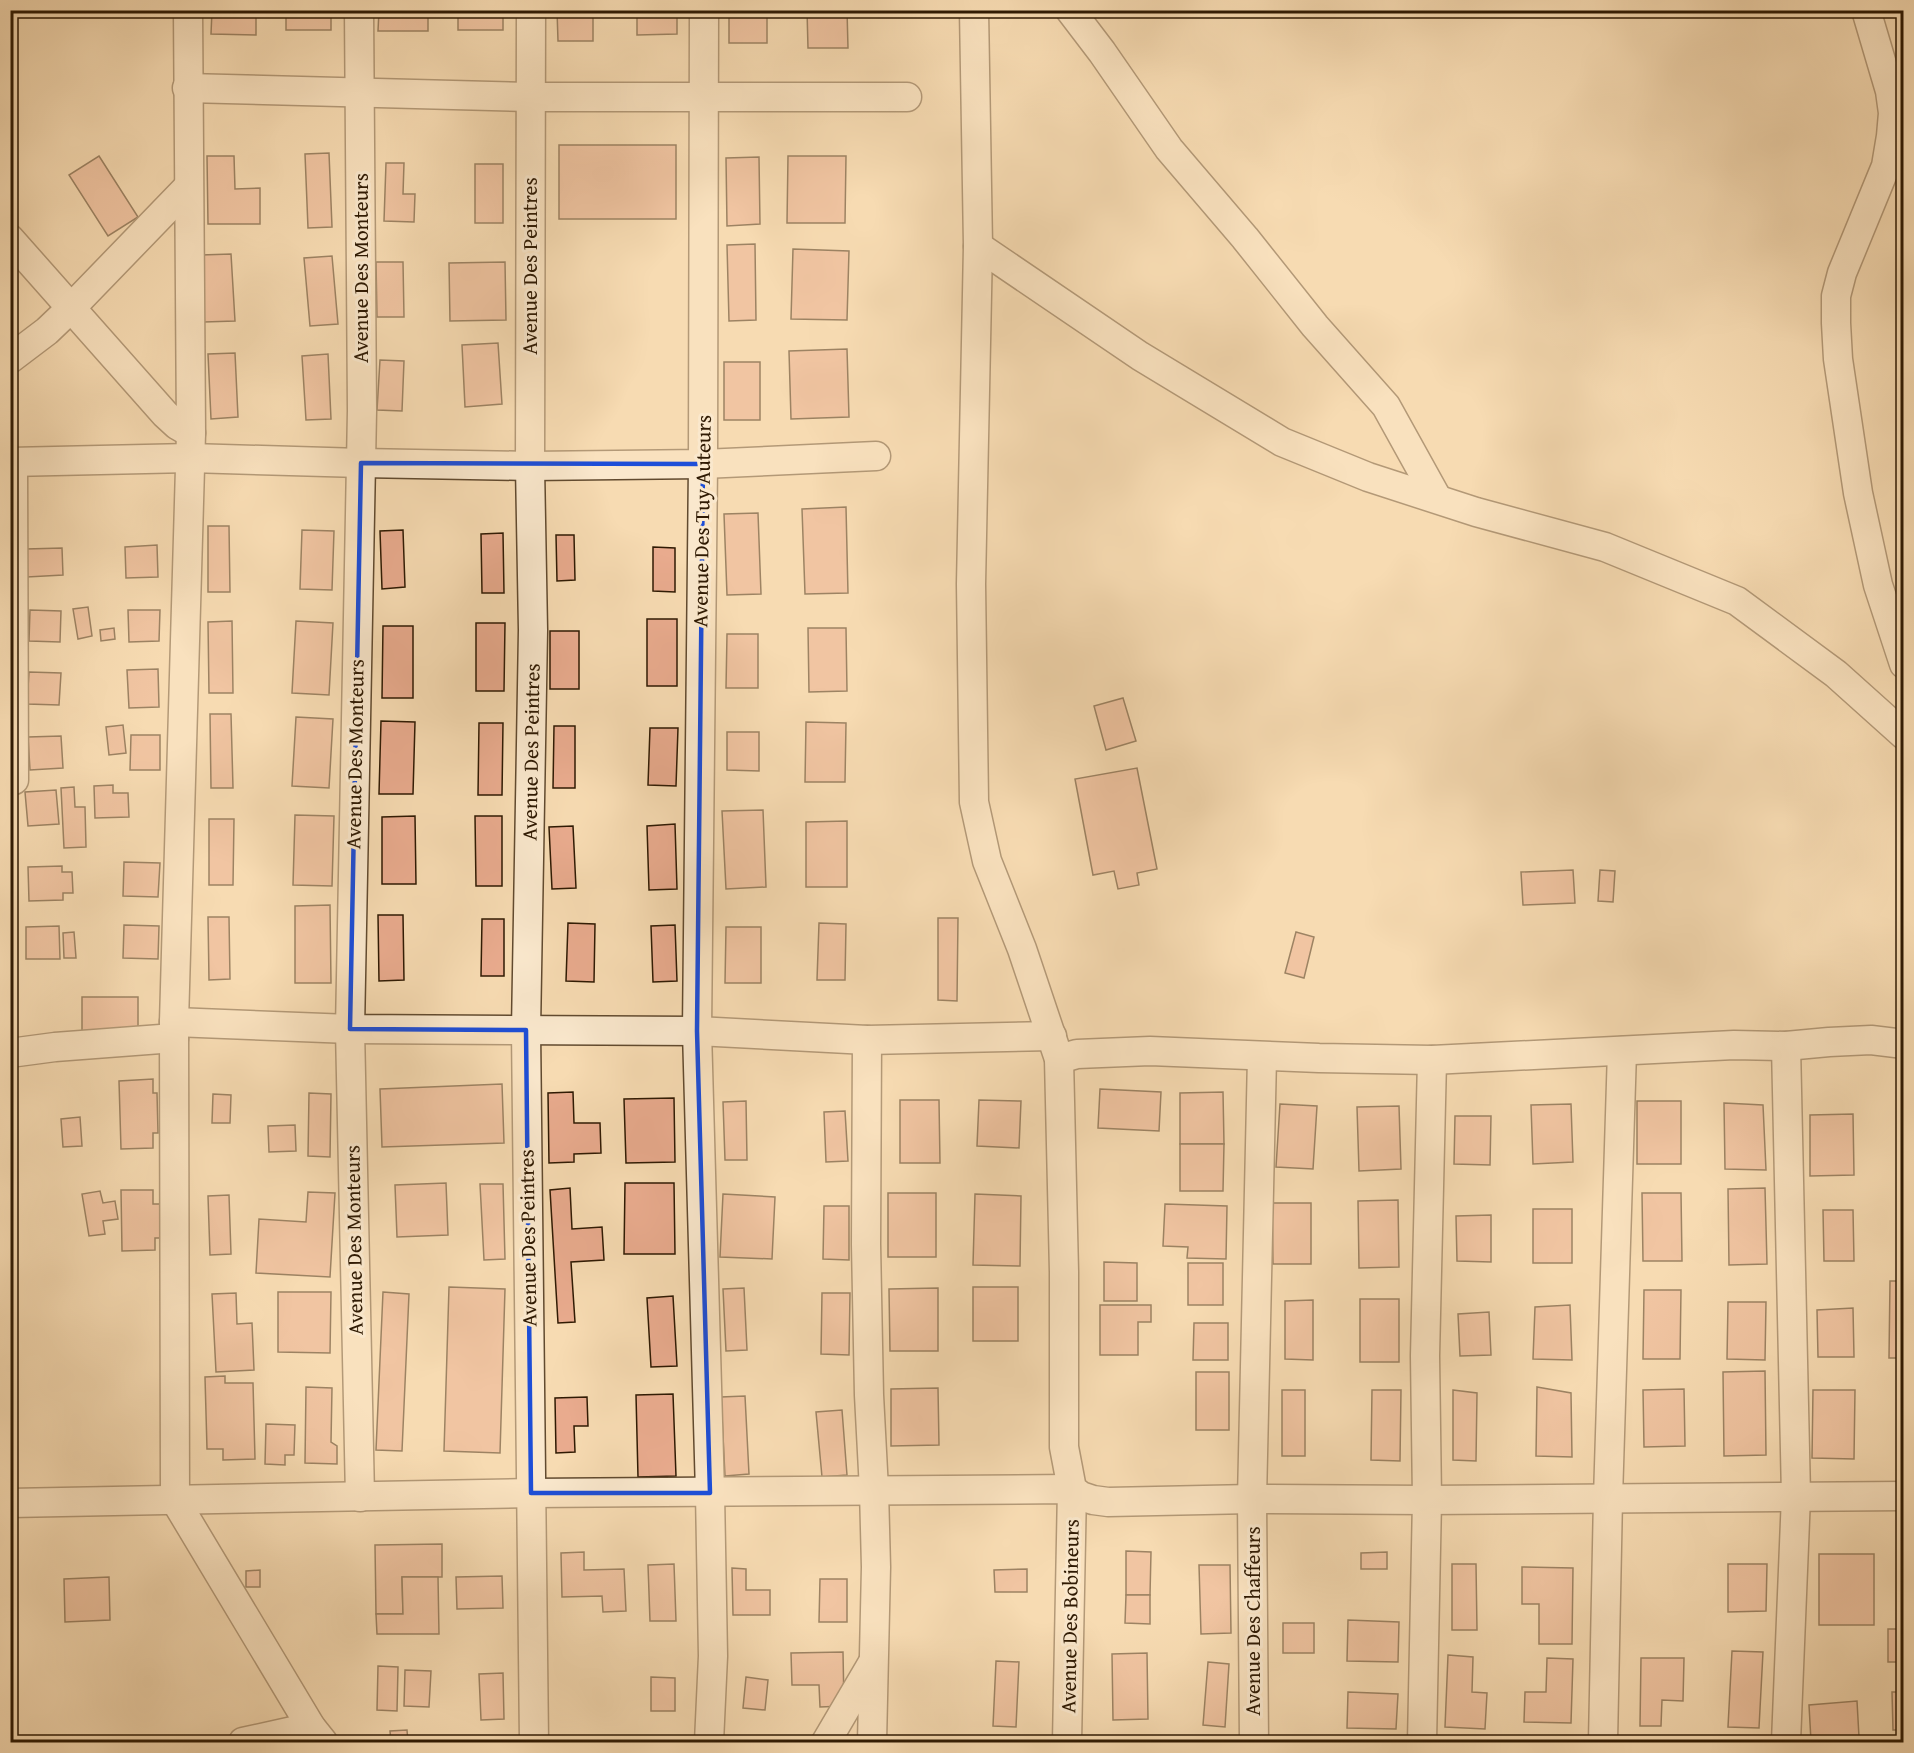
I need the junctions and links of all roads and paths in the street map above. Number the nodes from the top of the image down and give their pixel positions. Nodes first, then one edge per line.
1 (188, 10) edge
2 (359, 10) edge
3 (531, 10) edge
4 (704, 10) edge
5 (974, 10) edge
6 (1070, 10) edge
7 (1866, 10) edge
8 (187, 88) junction
9 (360, 93) junction
10 (530, 97) junction
11 (907, 97) dead end
12 (704, 98) junction
13 (188, 187) junction
14 (10, 239) edge
15 (978, 246) junction
16 (70, 309) junction
17 (10, 359) edge
18 (190, 445) junction
19 (876, 456) dead end
20 (12, 462) edge
21 (361, 463) junction
22 (703, 464) junction
23 (530, 466) junction
24 (1437, 498) junction
25 (1904, 664) edge
26 (1904, 735) edge
27 (14, 780) dead end
28 (350, 1029) junction
29 (174, 1030) junction
30 (526, 1030) junction
31 (697, 1030) junction
32 (867, 1040) junction
33 (1904, 1044) edge
34 (1786, 1046) junction
35 (1056, 1047) junction
36 (1622, 1051) junction
37 (10, 1053) edge
38 (1262, 1057) junction
39 (1432, 1060) junction
40 (1072, 1489) junction
41 (874, 1490) junction
42 (531, 1493) junction
43 (710, 1493) junction
44 (1796, 1496) junction
45 (1904, 1496) edge
46 (360, 1497) junction
47 (1608, 1498) junction
48 (1252, 1499) junction
49 (175, 1500) junction
50 (1427, 1500) junction
51 (10, 1503) edge
52 (875, 1659) junction
53 (317, 1735) edge
54 (243, 1743) edge
55 (534, 1743) edge
56 (709, 1743) edge
57 (826, 1743) edge
58 (872, 1743) edge
59 (1067, 1743) edge
60 (1254, 1743) edge
61 (1422, 1743) edge
62 (1603, 1743) edge
63 (1786, 1743) edge

1 - 8 street
2 - 9 street, Avenue Des Monteurs
3 - 10 street, Avenue Des Peintres
4 - 12 street, Avenue Des Tuy Auteurs
5 - 15 street, Avenue Des Bobineurs
6 - 24 street
7 - 25 street
8 - 9 street
8 - 13 street
9 - 10 street
9 - 21 street, Avenue Des Monteurs
10 - 12 street
10 - 23 street, Avenue Des Peintres
11 - 12 street
12 - 22 street, Avenue Des Tuy Auteurs
13 - 16 street
13 - 18 street
14 - 16 street
15 - 24 street
15 - 35 street, Avenue Des Bobineurs
16 - 17 street
16 - 18 street
18 - 20 street
18 - 21 street
18 - 29 street
19 - 22 street
20 - 27 street
21 - 23 street
21 - 28 street, Avenue Des Monteurs
22 - 23 street
22 - 31 street, Avenue Des Tuy Auteurs
23 - 30 street, Avenue Des Peintres
24 - 26 street
28 - 29 street
28 - 30 street
28 - 46 street, Avenue Des Monteurs
29 - 37 street
29 - 49 street
30 - 31 street
30 - 42 street, Avenue Des Peintres
31 - 32 street
31 - 43 street, Avenue Des Tuy Auteurs
32 - 35 street
32 - 41 street
33 - 34 street
34 - 36 street
34 - 44 street
35 - 38 street
35 - 40 street, Avenue Des Bobineurs
36 - 39 street
36 - 47 street
38 - 39 street
38 - 48 street, Avenue Des Chaffeurs
39 - 50 street
40 - 41 street
40 - 48 street
40 - 59 street, Avenue Des Bobineurs
41 - 43 street
41 - 52 street
42 - 43 street
42 - 46 street
42 - 55 street, Avenue Des Peintres
43 - 56 street, Avenue Des Tuy Auteurs
44 - 45 street
44 - 47 street
44 - 63 street
46 - 49 street
47 - 50 street
47 - 62 street
48 - 50 street
48 - 60 street, Avenue Des Chaffeurs
49 - 51 street
49 - 53 street
50 - 61 street
52 - 57 street
52 - 58 street
53 - 54 street

